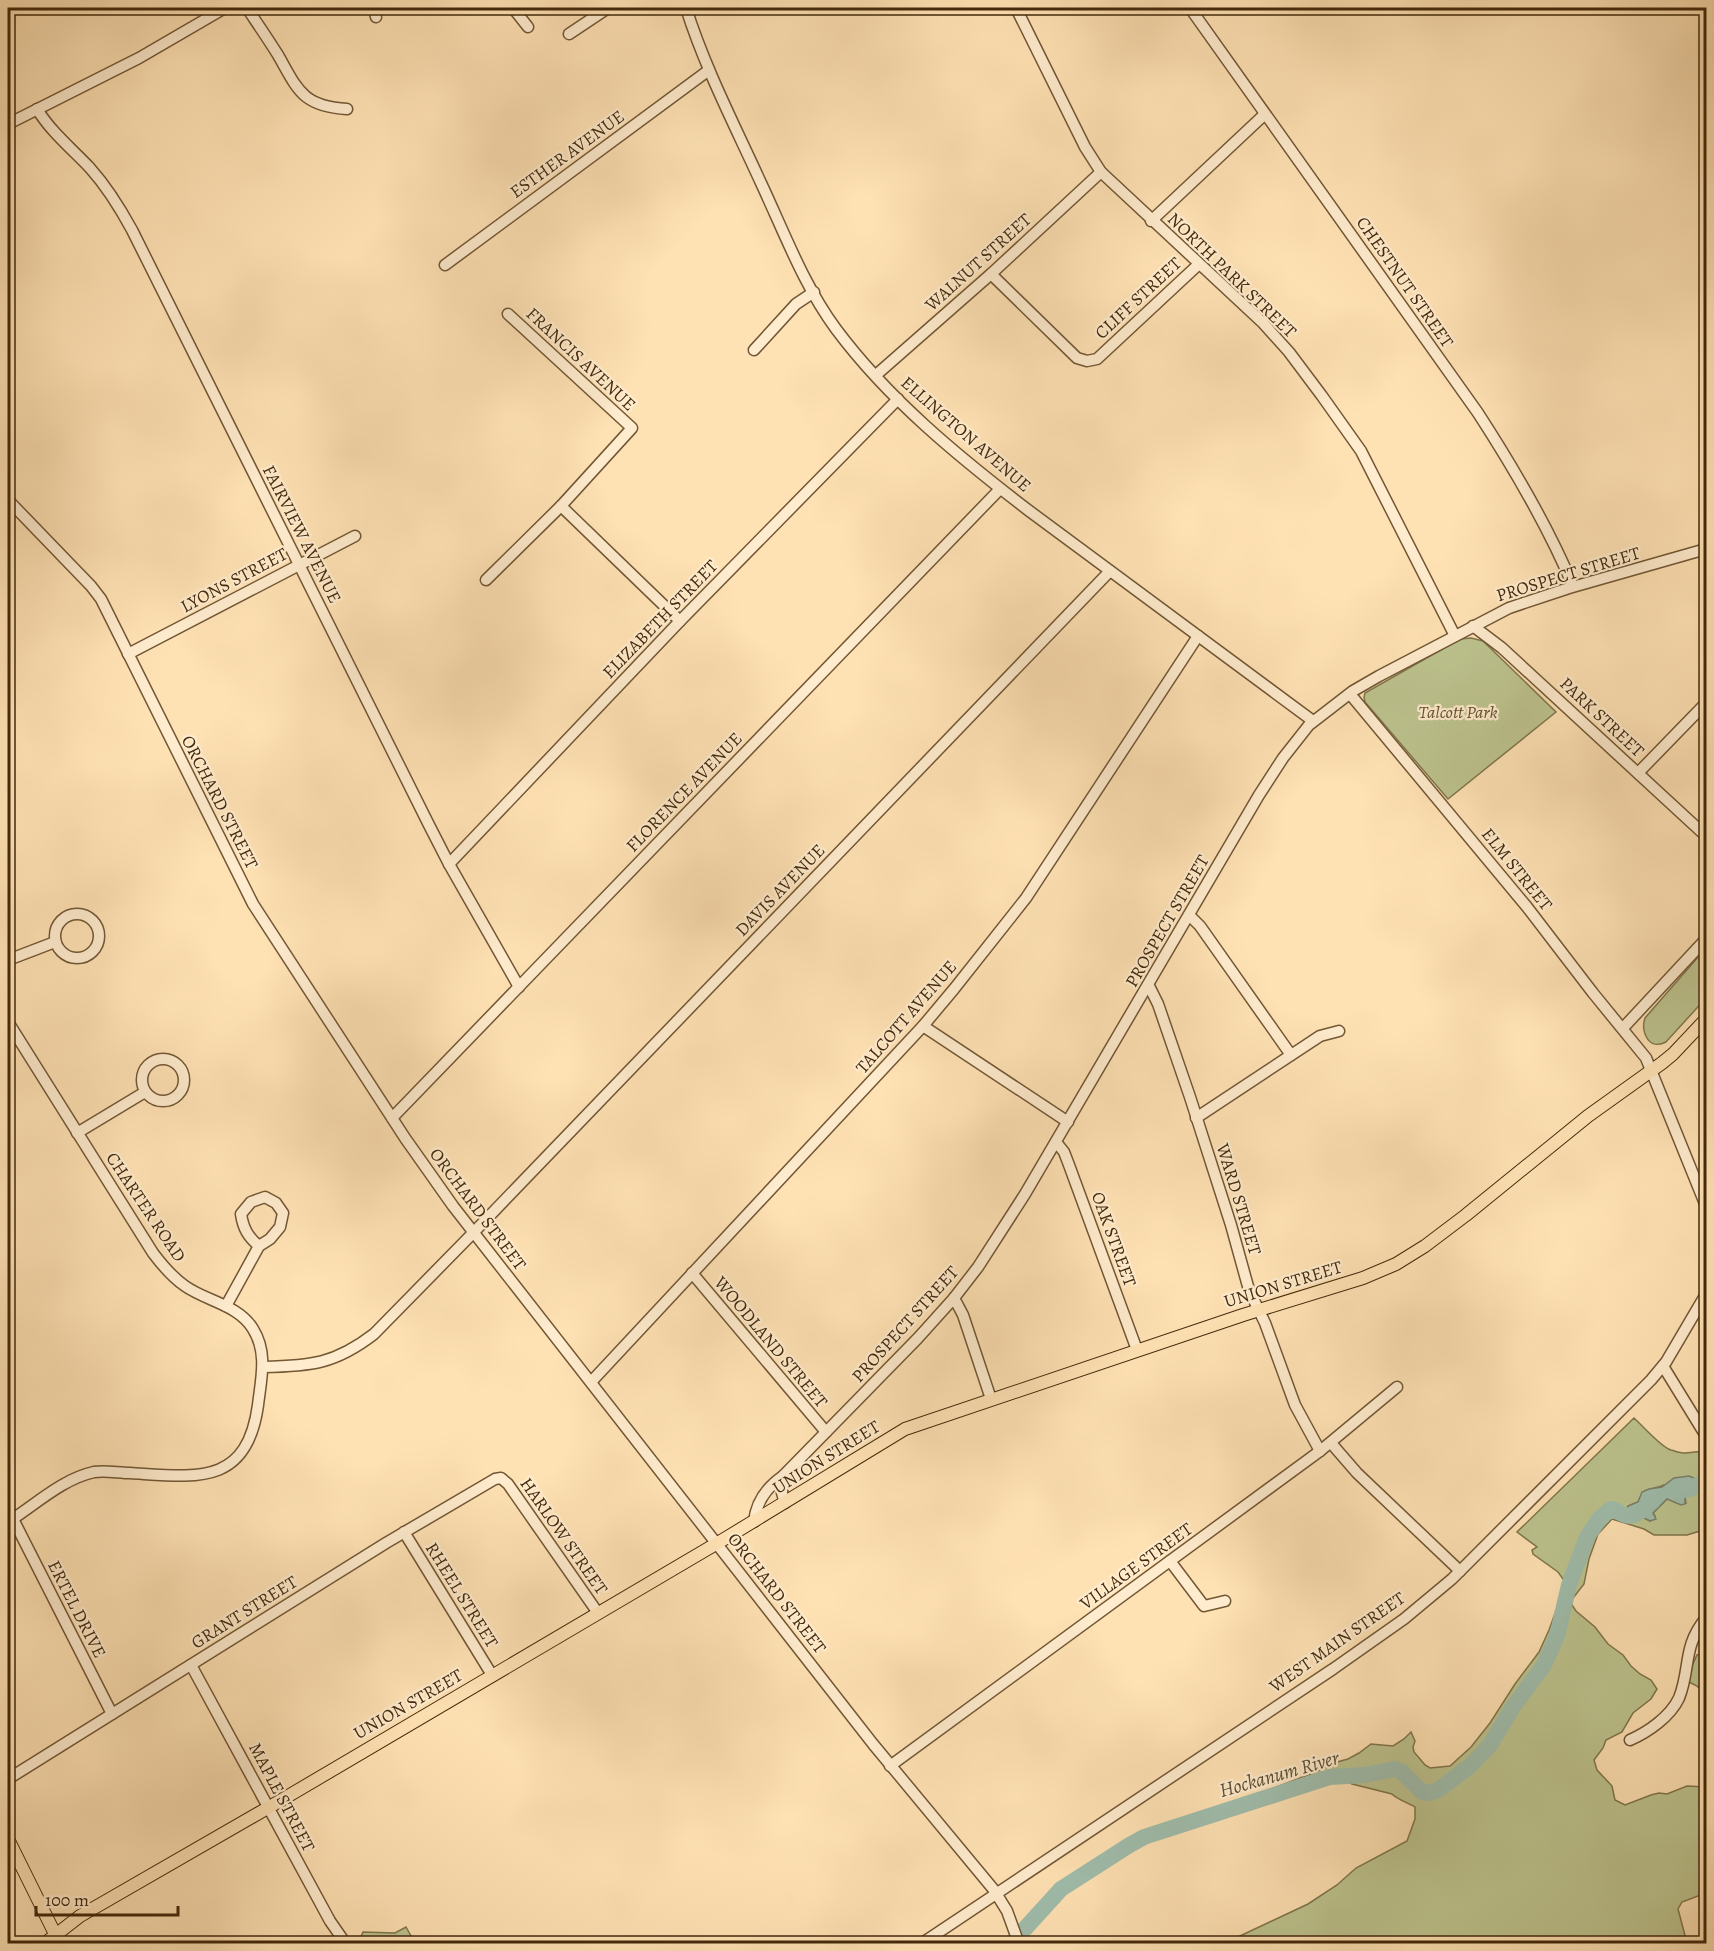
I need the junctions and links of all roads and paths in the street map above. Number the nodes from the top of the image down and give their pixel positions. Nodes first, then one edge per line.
1 (222, 8) edge
2 (246, 8) edge
3 (513, 8) edge
4 (608, 8) edge
5 (686, 8) edge
6 (1016, 8) edge
7 (1191, 8) edge
8 (528, 27) dead end
9 (569, 34) dead end
10 (709, 70) junction
11 (37, 109) junction
12 (347, 110) dead end
13 (1265, 114) junction
14 (8, 124) edge
15 (1101, 172) junction
16 (1151, 221) junction
17 (1199, 264) junction
18 (445, 265) dead end
19 (990, 274) junction
20 (814, 292) junction
21 (508, 314) dead end
22 (754, 350) dead end
23 (876, 375) junction
24 (898, 399) junction
25 (1000, 489) junction
26 (8, 500) edge
27 (561, 506) junction
28 (355, 536) dead end
29 (1707, 549) edge
30 (299, 564) junction
31 (1110, 571) junction
32 (486, 580) dead end
33 (1573, 586) junction
34 (680, 621) junction
35 (1473, 626) junction
36 (1198, 636) junction
37 (1455, 636) junction
38 (128, 654) junction
39 (1350, 694) junction
40 (1707, 703) edge
41 (1313, 722) junction
42 (1638, 773) junction
43 (1707, 836) edge
44 (449, 864) junction
45 (1189, 915) junction
46 (1707, 939) edge
47 (55, 942) junction
48 (8, 960) edge
49 (1149, 986) junction
50 (519, 987) junction
51 (1707, 1019) edge
52 (8, 1022) edge
53 (923, 1026) junction
54 (1623, 1028) junction
55 (1339, 1031) dead end
56 (1291, 1055) junction
57 (1652, 1070) junction
58 (145, 1092) junction
59 (392, 1118) junction
60 (1196, 1118) junction
61 (1068, 1122) junction
62 (77, 1133) junction
63 (1056, 1142) junction
64 (1707, 1206) edge
65 (474, 1232) junction
66 (259, 1246) junction
67 (692, 1274) junction
68 (1707, 1294) edge
69 (954, 1298) junction
70 (226, 1306) junction
71 (1259, 1310) junction
72 (1137, 1350) junction
73 (1663, 1366) junction
74 (263, 1367) junction
75 (591, 1382) junction
76 (1397, 1387) dead end
77 (991, 1399) junction
78 (826, 1432) junction
79 (1707, 1436) edge
80 (1331, 1443) junction
81 (1320, 1451) junction
82 (783, 1476) junction
83 (501, 1478) joint
84 (785, 1503) junction
85 (10, 1521) edge
86 (754, 1522) junction
87 (404, 1532) junction
88 (718, 1543) junction
89 (1170, 1561) junction
90 (1460, 1571) junction
91 (1226, 1601) dead end
92 (598, 1613) junction
93 (1707, 1618) edge
94 (191, 1665) junction
95 (492, 1676) junction
96 (112, 1714) junction
97 (1630, 1740) dead end
98 (890, 1766) junction
99 (8, 1779) edge
100 (268, 1808) junction
101 (8, 1839) edge
102 (996, 1893) junction
103 (57, 1939) edge
104 (44, 1944) edge
105 (346, 1944) edge
106 (921, 1944) edge
107 (1019, 1944) edge

1 - 11 street
2 - 12 street
3 - 8 street
4 - 9 street
5 - 10 street, ELLINGTON AVENUE
6 - 15 street, NORTH PARK STREET
7 - 13 street, CHESTNUT STREET
10 - 18 street, ESTHER AVENUE
10 - 20 street, ELLINGTON AVENUE
11 - 14 street
11 - 30 street, FAIRVIEW AVENUE
13 - 16 street
13 - 33 street, CHESTNUT STREET
15 - 16 street, NORTH PARK STREET
15 - 19 street, WALNUT STREET
16 - 17 street, NORTH PARK STREET
17 - 19 street, CLIFF STREET
17 - 37 street, NORTH PARK STREET
19 - 23 street, WALNUT STREET
20 - 22 street
20 - 23 street, ELLINGTON AVENUE
21 - 27 street, FRANCIS AVENUE
23 - 24 street, ELLINGTON AVENUE
24 - 25 street, ELLINGTON AVENUE
24 - 34 street, ELIZABETH STREET
25 - 31 street, ELLINGTON AVENUE
25 - 50 street, FLORENCE AVENUE
26 - 38 street, ORCHARD STREET
27 - 32 street
27 - 34 street
28 - 30 street, LYONS STREET
29 - 33 street, PROSPECT STREET
30 - 38 street, LYONS STREET
30 - 44 street, FAIRVIEW AVENUE
31 - 36 street, ELLINGTON AVENUE
31 - 65 street, DAVIS AVENUE
33 - 35 street, PROSPECT STREET
34 - 44 street, ELIZABETH STREET
35 - 37 street, PROSPECT STREET
35 - 42 street, PARK STREET
36 - 41 street, ELLINGTON AVENUE
36 - 53 street, TALCOTT AVENUE
37 - 39 street, PROSPECT STREET
38 - 59 street, ORCHARD STREET
39 - 41 street, PROSPECT STREET
39 - 54 street, ELM STREET
40 - 42 street
41 - 45 street, PROSPECT STREET
42 - 43 street, PARK STREET
44 - 50 street, FAIRVIEW AVENUE
45 - 49 street, PROSPECT STREET
45 - 56 street
46 - 54 street
47 - 47 street
47 - 48 street
49 - 60 street, WARD STREET
49 - 61 street, PROSPECT STREET
50 - 59 street, FLORENCE AVENUE
51 - 57 main road
52 - 62 street, CHARTER ROAD
53 - 61 street
53 - 67 street, TALCOTT AVENUE
54 - 57 street, ELM STREET
55 - 56 street
56 - 60 street
57 - 64 street
57 - 71 main road, UNION STREET
58 - 58 street
58 - 62 street
59 - 65 street, ORCHARD STREET
60 - 71 street, WARD STREET
61 - 63 street, PROSPECT STREET
62 - 70 street, CHARTER ROAD
63 - 69 street, PROSPECT STREET
63 - 72 street, OAK STREET
65 - 74 street, DAVIS AVENUE
65 - 75 street, ORCHARD STREET
66 - 66 street
66 - 70 street
67 - 75 street, TALCOTT AVENUE
67 - 78 street, WOODLAND STREET
68 - 73 street, WEST MAIN STREET
69 - 77 street
69 - 78 street, PROSPECT STREET
70 - 74 street, CHARTER ROAD
71 - 72 main road, UNION STREET
71 - 81 street, WARD STREET
72 - 77 main road, UNION STREET
73 - 79 street
73 - 90 street, WEST MAIN STREET
74 - 85 street, CHARTER ROAD
75 - 88 street, ORCHARD STREET
76 - 80 street, VILLAGE STREET
77 - 84 main road, UNION STREET
78 - 82 street, PROSPECT STREET
80 - 81 street, VILLAGE STREET
80 - 90 street
81 - 89 street, VILLAGE STREET
82 - 84 street
82 - 86 street, PROSPECT STREET
83 - 87 street, GRANT STREET
83 - 92 street, HARLOW STREET
84 - 86 main road, UNION STREET
85 - 96 street, ERTEL DRIVE
86 - 88 main road, UNION STREET
87 - 94 street, GRANT STREET
87 - 95 street, RHEEL STREET
88 - 92 main road, UNION STREET
88 - 98 street, ORCHARD STREET
89 - 91 street
89 - 98 street, VILLAGE STREET
90 - 102 street, WEST MAIN STREET
92 - 95 main road, UNION STREET
93 - 97 street
94 - 96 street, GRANT STREET
94 - 100 street, MAPLE STREET
95 - 100 main road, UNION STREET
96 - 99 street, GRANT STREET
98 - 102 street, ORCHARD STREET
100 - 103 main road, UNION STREET
100 - 105 street, MAPLE STREET
101 - 103 main road
102 - 106 street, WEST MAIN STREET
102 - 107 street, ORCHARD STREET
103 - 104 main road, UNION STREET

